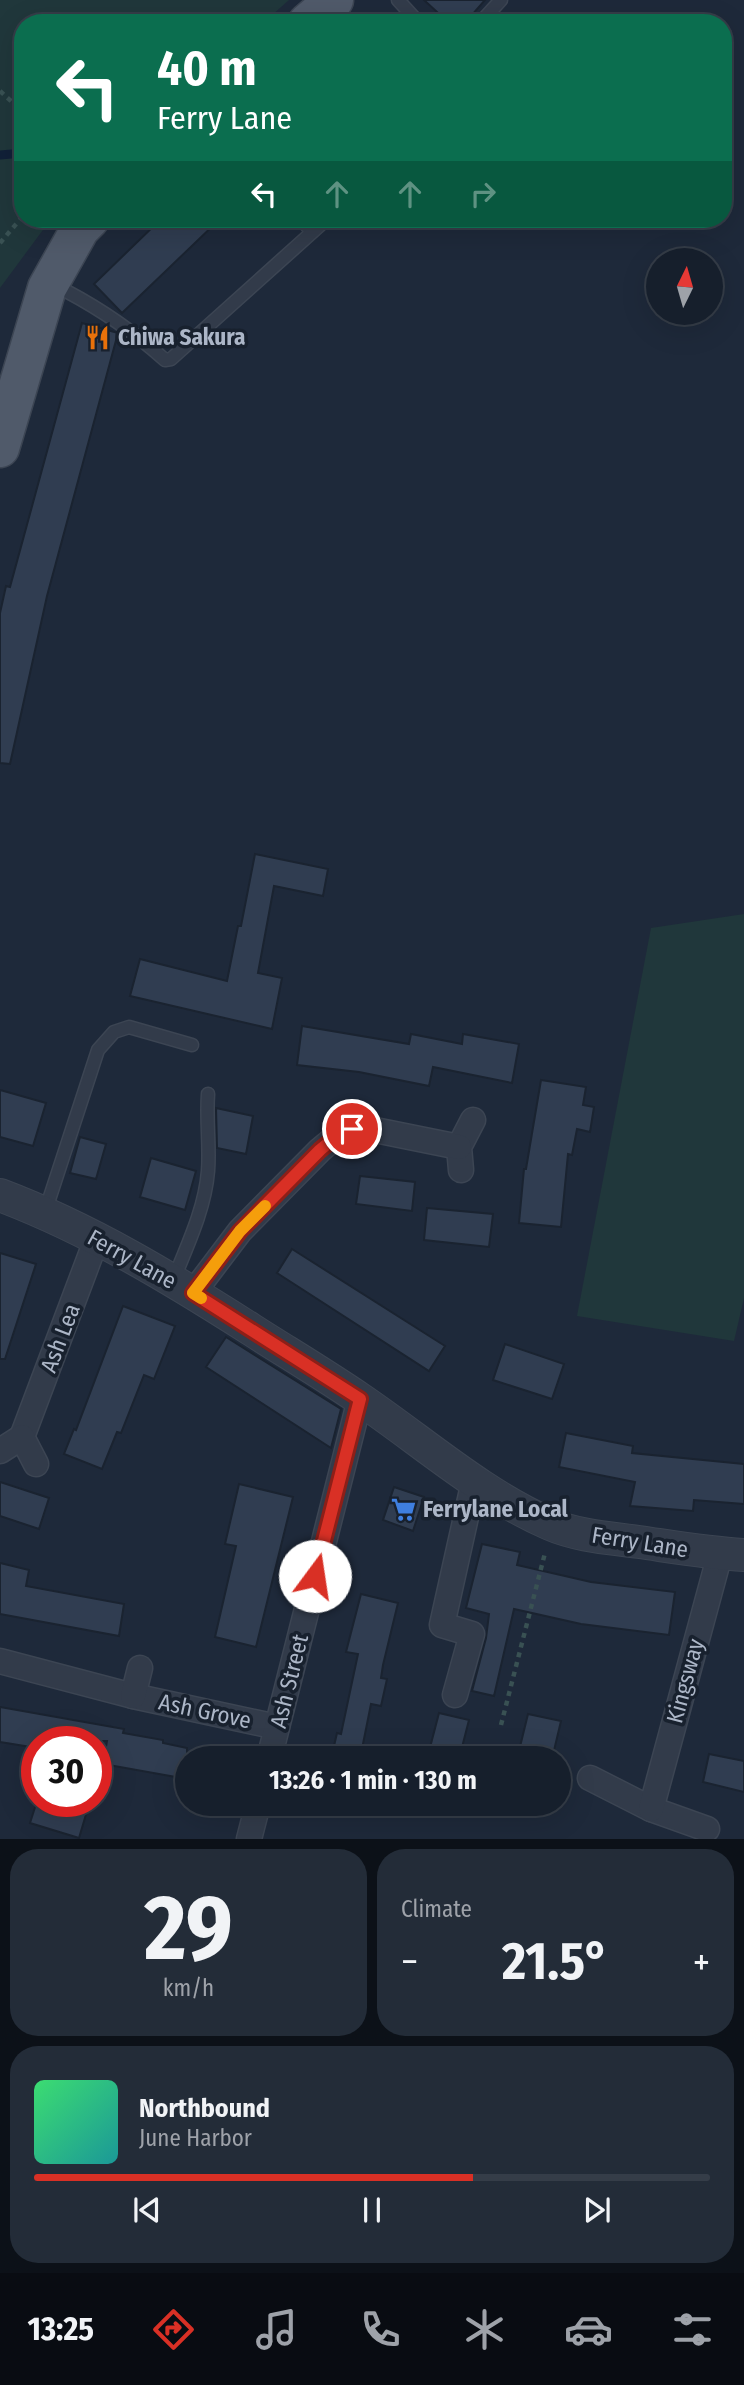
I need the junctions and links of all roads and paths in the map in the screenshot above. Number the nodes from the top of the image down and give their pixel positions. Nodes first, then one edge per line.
1 (334, 0) edge
2 (398, 0) edge
3 (501, 0) edge
4 (318, 14) edge
5 (411, 14) edge
6 (488, 14) edge
7 (0, 91) edge
8 (14, 104) edge
9 (14, 227) edge
10 (81, 228) edge
11 (309, 228) edge
12 (317, 228) edge
13 (312, 232) junction
14 (0, 243) edge
15 (66, 291) dead end
16 (0, 448) edge
17 (192, 1045) dead end
18 (208, 1094) dead end
19 (473, 1120) dead end
20 (0, 1195) edge
21 (45, 1212) junction
22 (97, 1238) junction
23 (183, 1287) junction
24 (360, 1399) junction
25 (23, 1437) junction
26 (0, 1451) edge
27 (36, 1464) dead end
28 (474, 1480) junction
29 (552, 1525) junction
30 (732, 1554) edge
31 (0, 1661) edge
32 (140, 1668) dead end
33 (455, 1695) dead end
34 (133, 1696) junction
35 (501, 1725) dead end
36 (277, 1727) junction
37 (272, 1746) edge
38 (590, 1777) dead end
39 (651, 1809) junction
40 (255, 1816) edge
41 (707, 1829) dead end
42 (249, 1839) edge

1 - 4 main road
2 - 5 lane
3 - 6 lane
7 - 8 path
9 - 14 path
10 - 16 main road
11 - 13 lane
12 - 13 lane
13 - 15 lane
17 - 21 lane
18 - 23 lane
19 - 23 street
20 - 21 street, Ferry Lane
21 - 22 street, Ferry Lane
22 - 23 street, Ferry Lane
22 - 25 street, Ash Lea
23 - 24 street, Ferry Lane
24 - 28 street, Ferry Lane
24 - 36 street, Ash Street
25 - 26 street
25 - 27 street
28 - 29 street, Ferry Lane
28 - 33 street
29 - 30 street, Ferry Lane
29 - 35 path
30 - 39 street, Kingsway
31 - 34 street, Ash Grove
32 - 34 street, Ash Grove
34 - 36 street, Ash Grove
36 - 37 street, Ash Street
38 - 39 street
39 - 41 street
40 - 42 street

